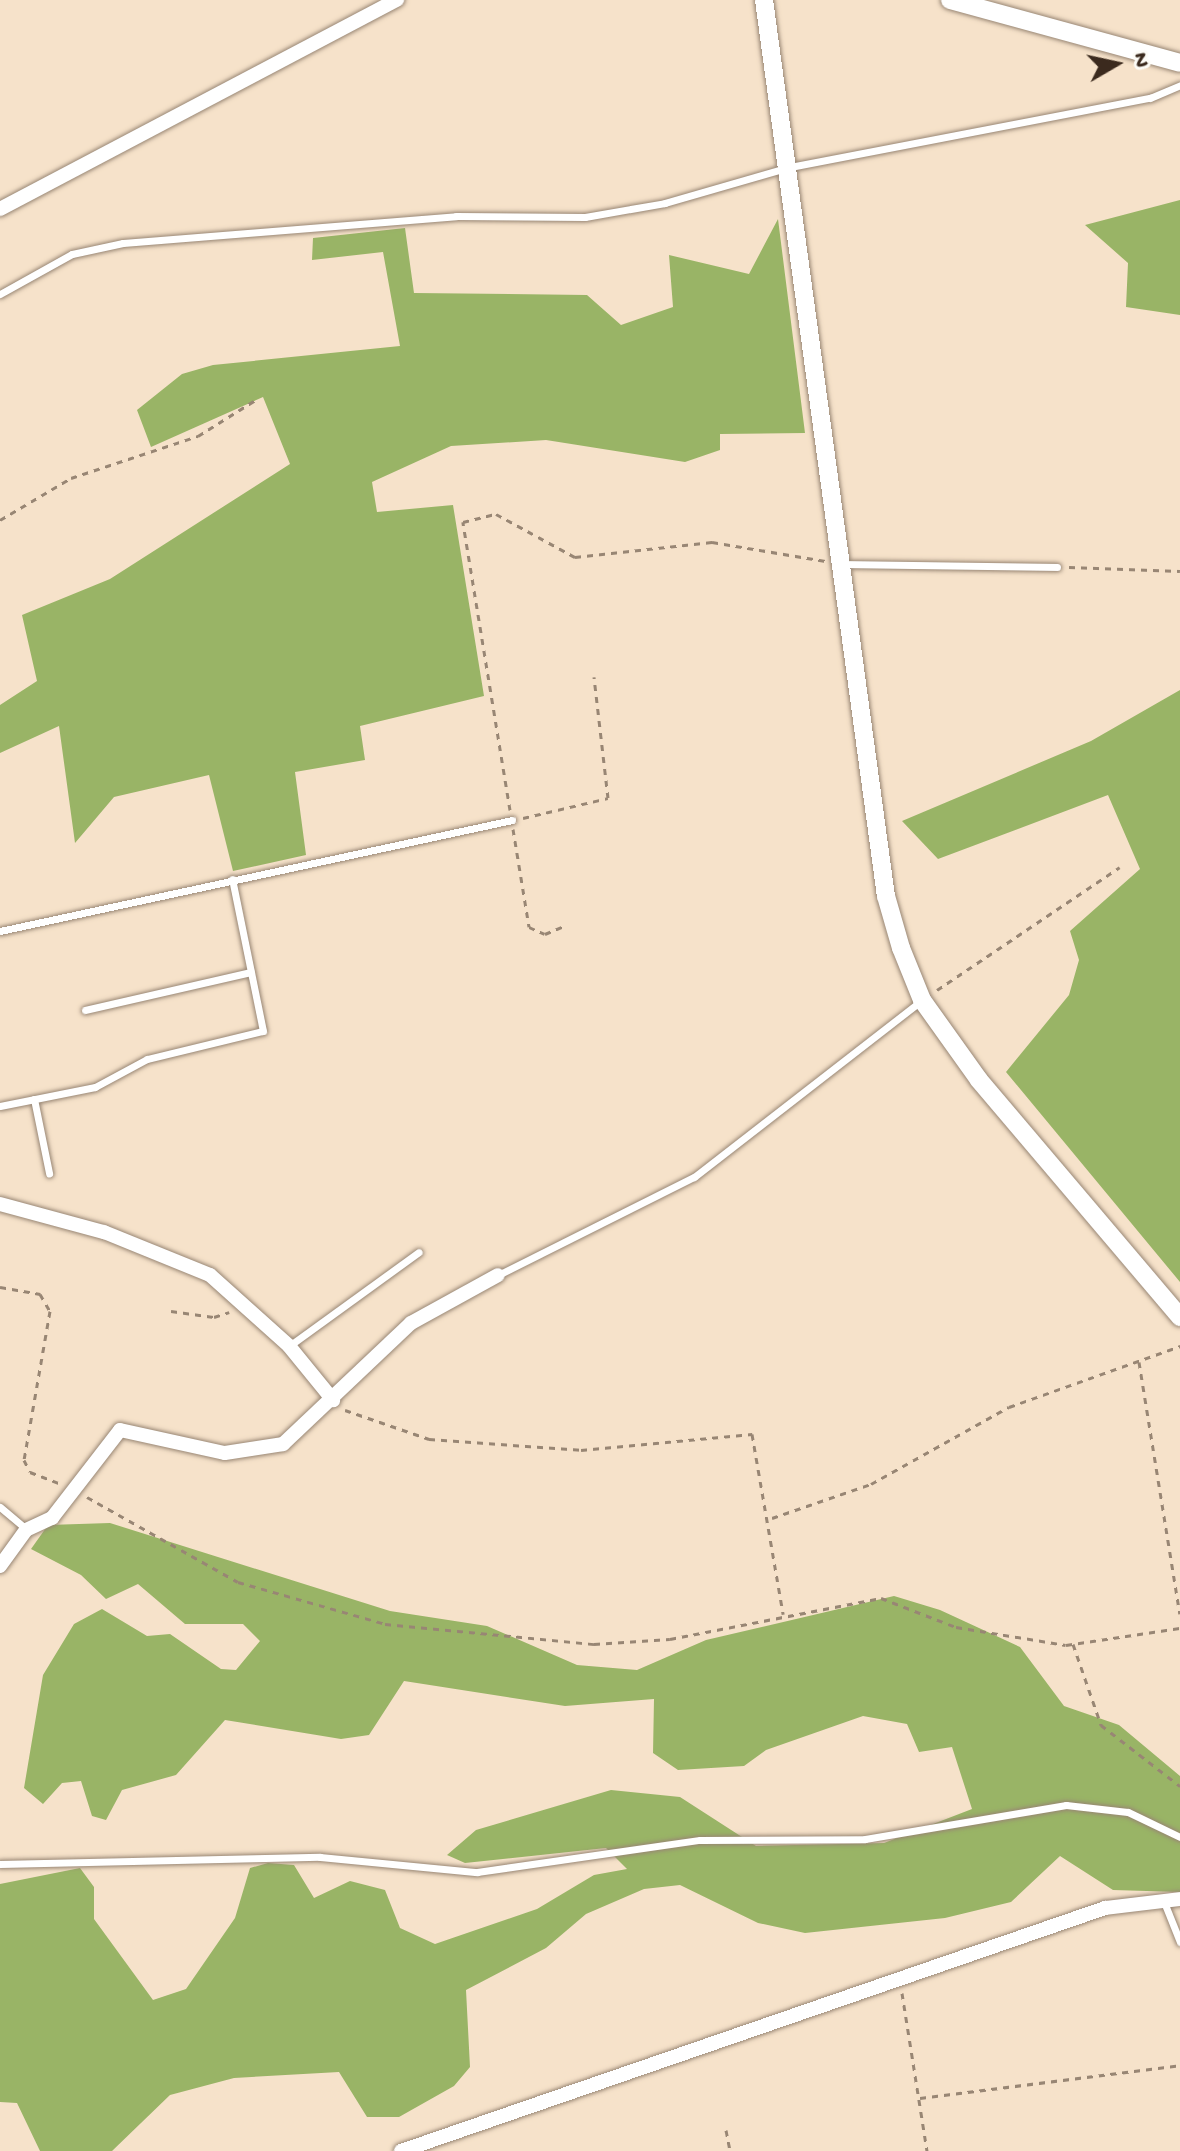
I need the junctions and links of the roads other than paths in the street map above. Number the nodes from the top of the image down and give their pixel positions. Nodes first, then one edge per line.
1 (397, 0) edge
2 (764, 0) edge
3 (953, 0) edge
4 (1180, 63) edge
5 (1180, 85) edge
6 (790, 167) junction
7 (0, 209) edge
8 (0, 294) edge
9 (843, 564) junction
10 (1057, 567) road end
11 (512, 820) road end
12 (232, 879) junction
13 (0, 931) edge
14 (251, 972) junction
15 (922, 1000) junction
16 (85, 1010) dead end
17 (34, 1099) junction
18 (0, 1106) edge
19 (49, 1173) dead end
20 (0, 1204) edge
21 (419, 1252) dead end
22 (498, 1275) joint
23 (1180, 1317) edge
24 (289, 1346) junction
25 (333, 1400) junction
26 (0, 1507) edge
27 (26, 1530) junction
28 (0, 1566) edge
29 (1180, 1837) edge
30 (0, 1864) edge
31 (1180, 1899) edge
32 (1164, 1902) junction
33 (1180, 1942) edge
34 (401, 2151) edge

1 - 7 street
2 - 6 street
3 - 4 street
5 - 6 lane
6 - 8 lane
6 - 9 street
9 - 10 lane
9 - 15 street
11 - 12 lane
12 - 13 lane
12 - 14 lane
14 - 16 lane
14 - 17 lane
15 - 22 lane
15 - 23 street
17 - 18 lane
17 - 19 lane
20 - 24 street
21 - 24 lane
22 - 25 street
24 - 25 street
25 - 27 street
26 - 27 lane
27 - 28 street
29 - 30 lane
31 - 32 street
32 - 33 lane
32 - 34 street

